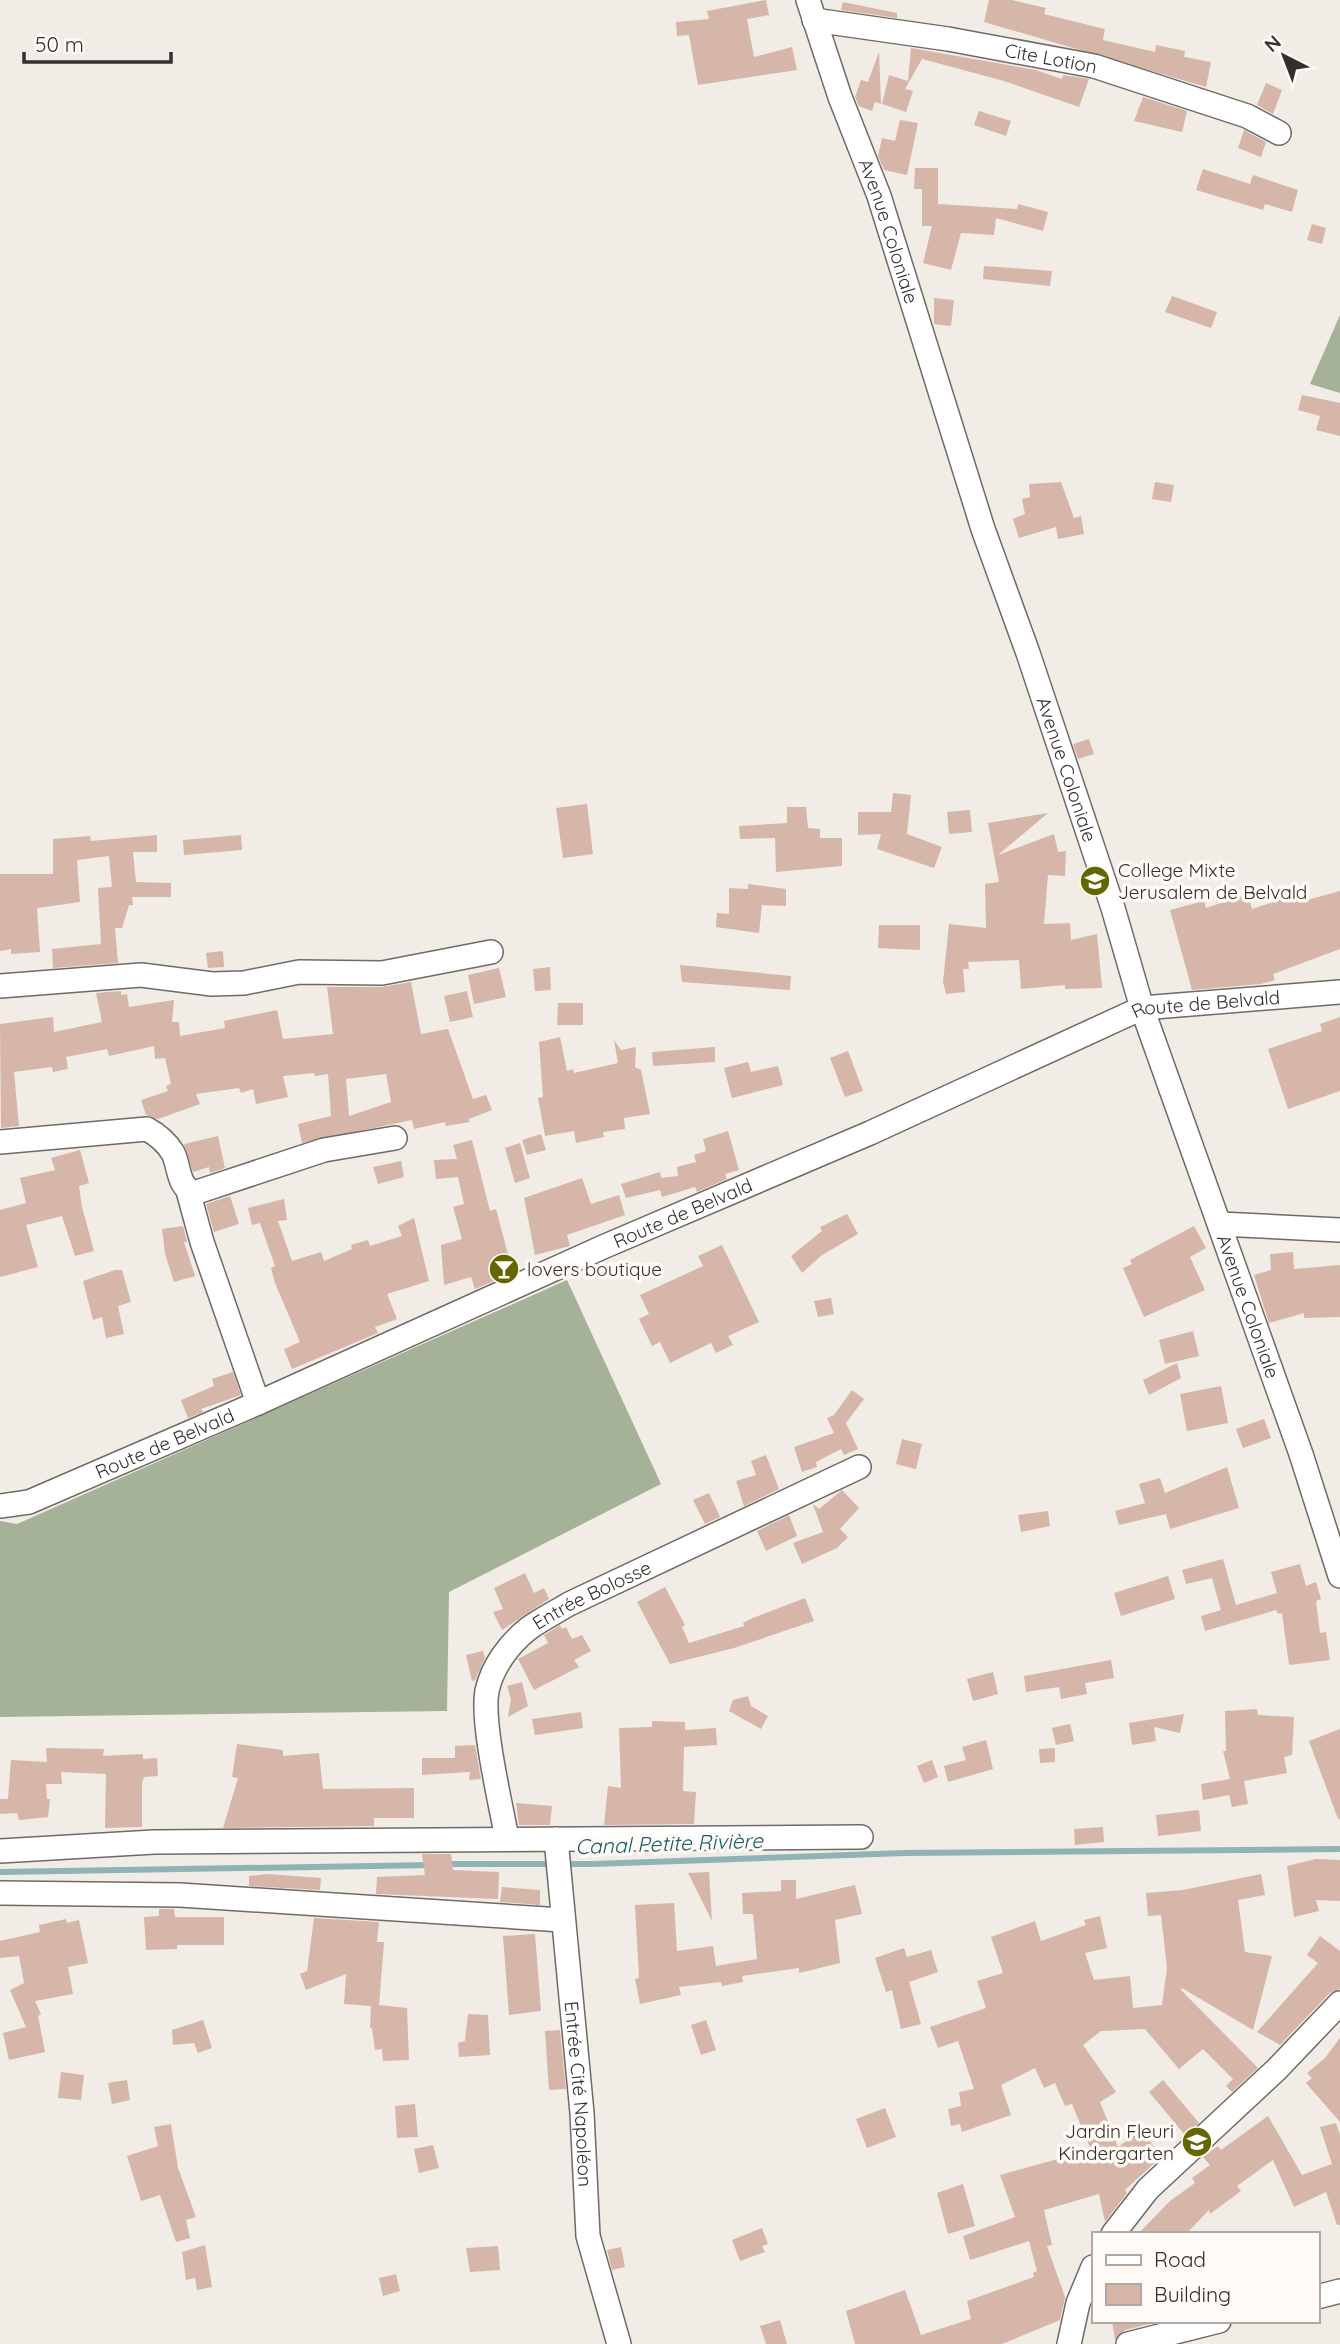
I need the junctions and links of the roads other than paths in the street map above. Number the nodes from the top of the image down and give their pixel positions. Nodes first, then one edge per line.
1 (811, 10) edge
2 (1279, 133) dead end
3 (491, 952) dead end
4 (0, 986) edge
5 (1340, 992) edge
6 (1142, 1008) junction
7 (394, 1138) dead end
8 (0, 1142) edge
9 (188, 1191) junction
10 (1220, 1224) junction
11 (1340, 1230) edge
12 (258, 1403) junction
13 (859, 1467) dead end
14 (0, 1506) edge
15 (1340, 1576) edge
16 (861, 1837) dead end
17 (507, 1839) junction
18 (556, 1839) junction
19 (0, 1851) edge
20 (0, 1893) edge
21 (562, 1920) junction
22 (1340, 2003) edge
23 (1115, 2232) edge
24 (1092, 2269) edge
25 (1340, 2291) edge
26 (1319, 2296) edge
27 (1212, 2323) edge
28 (1153, 2341) edge
29 (619, 2344) edge
30 (1069, 2344) edge
31 (1128, 2344) edge

1 - 2 street, Cite Lotion
1 - 6 street, Avenue Coloniale
3 - 4 street
5 - 6 street, Route de Belvald
6 - 10 street, Avenue Coloniale
6 - 12 street, Route de Belvald
7 - 9 street
8 - 9 street
9 - 12 street
10 - 11 street
10 - 15 street, Avenue Coloniale
12 - 14 street, Route de Belvald
13 - 17 street, Entrée Bolosse
16 - 18 street
17 - 18 street
17 - 19 street
18 - 21 street, Entrée Cité Napoléon
20 - 21 street
21 - 29 street, Entrée Cité Napoléon
22 - 23 street
24 - 30 street
25 - 26 street
27 - 28 street
28 - 31 street

